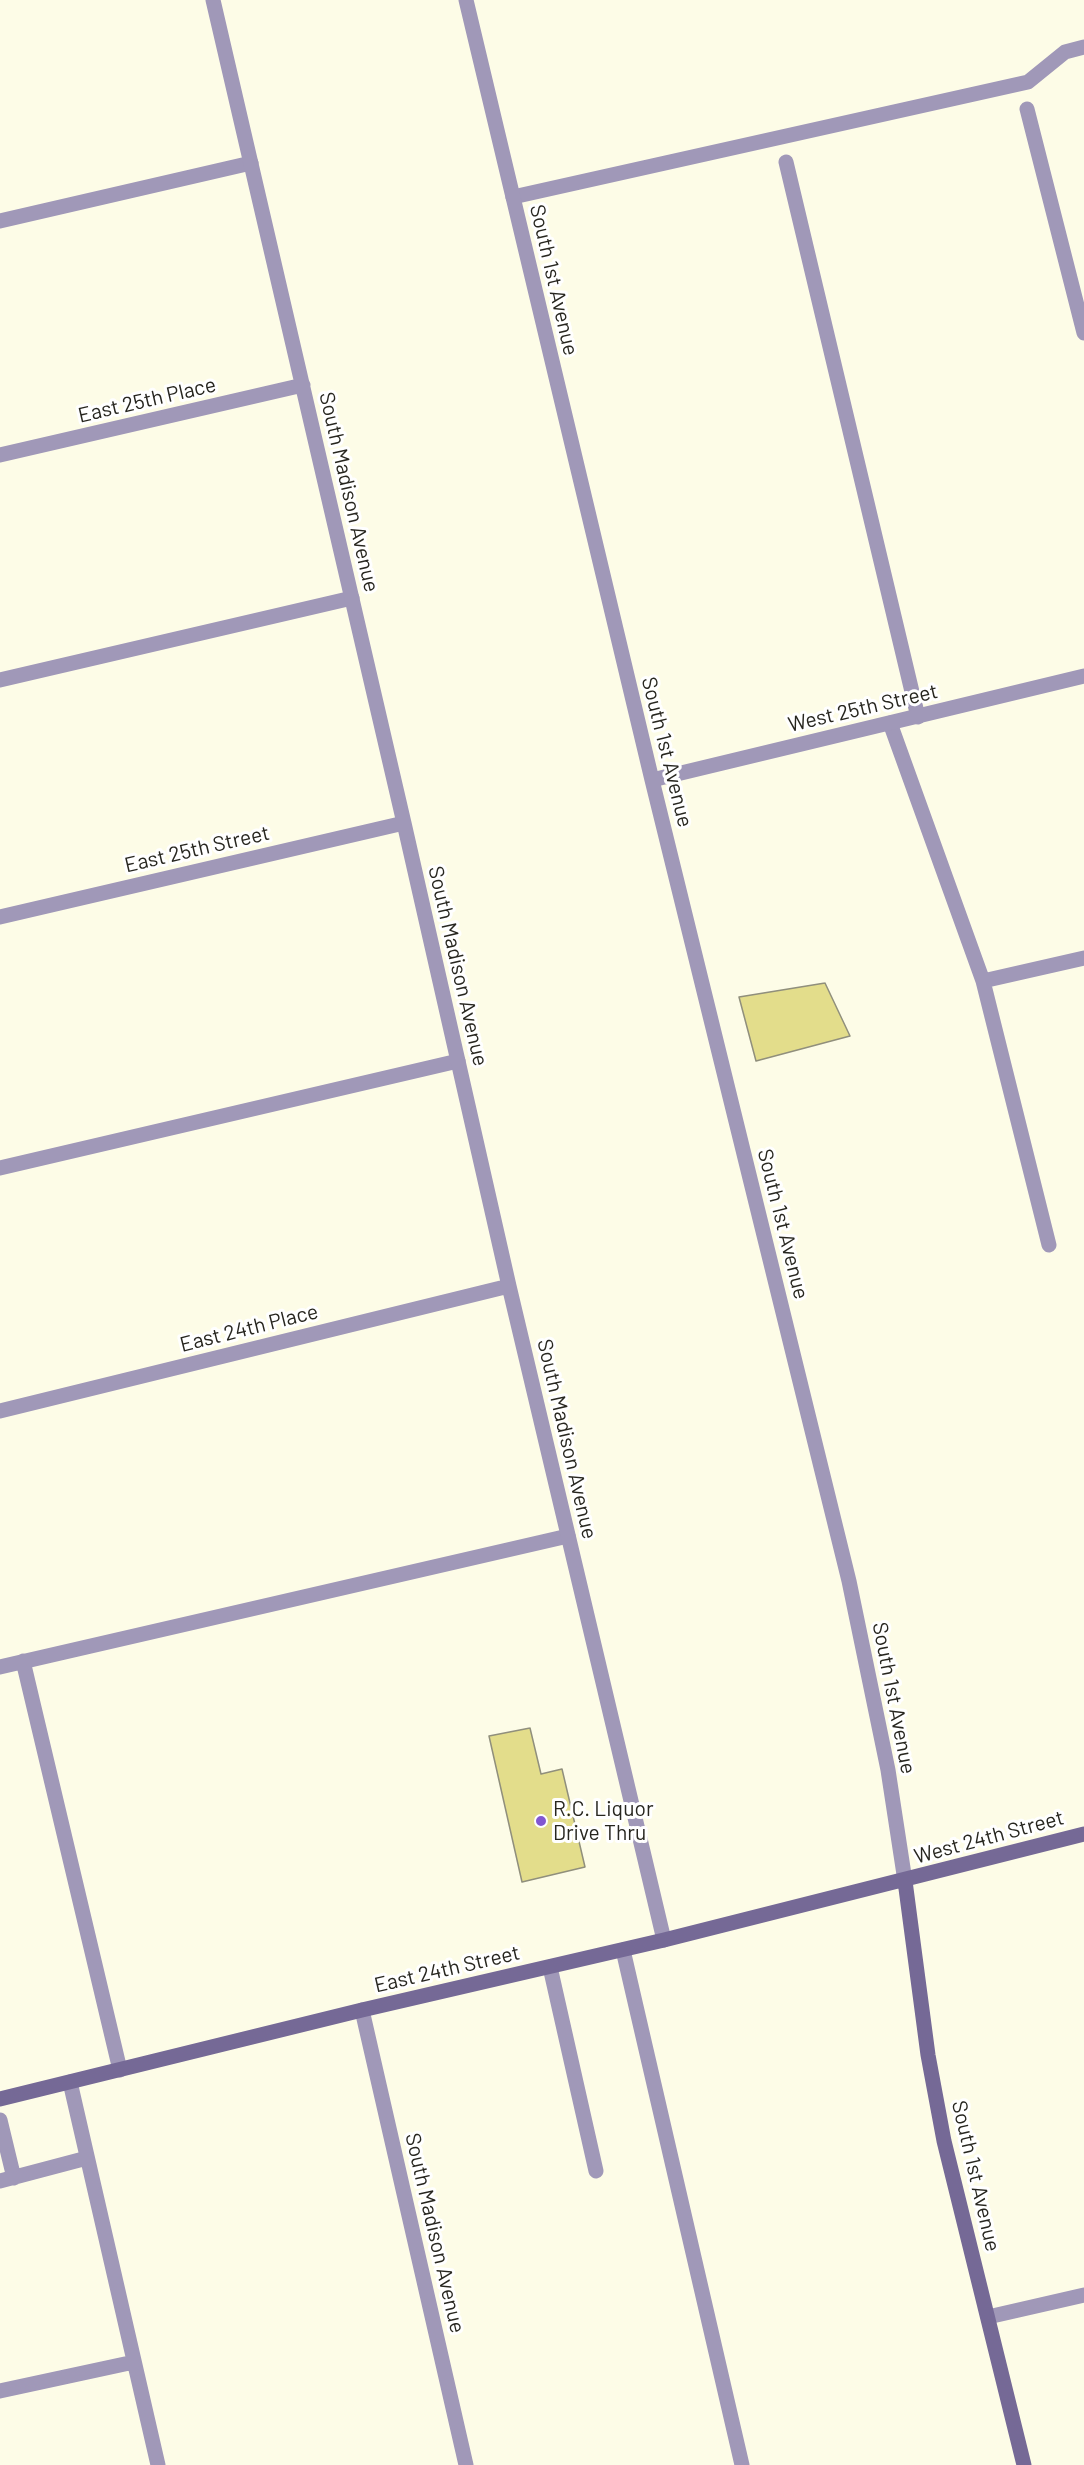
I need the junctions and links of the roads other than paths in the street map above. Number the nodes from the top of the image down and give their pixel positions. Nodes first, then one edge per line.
1 (213, 0) edge
2 (466, 0) edge
3 (1084, 47) edge
4 (1027, 109) dead end
5 (786, 162) dead end
6 (251, 163) junction
7 (513, 197) junction
8 (0, 221) edge
9 (1084, 333) edge
10 (303, 385) junction
11 (0, 455) edge
12 (352, 598) junction
13 (1084, 676) edge
14 (0, 680) edge
15 (918, 717) junction
16 (890, 723) junction
17 (652, 780) junction
18 (404, 823) junction
19 (0, 917) edge
20 (1084, 958) edge
21 (983, 981) junction
22 (458, 1061) junction
23 (0, 1168) edge
24 (1049, 1245) dead end
25 (509, 1286) junction
26 (0, 1411) edge
27 (568, 1536) junction
28 (23, 1661) junction
29 (0, 1667) edge
30 (1084, 1834) edge
31 (905, 1881) junction
32 (664, 1940) junction
33 (623, 1950) junction
34 (550, 1966) junction
35 (362, 2010) junction
36 (120, 2070) junction
37 (70, 2082) junction
38 (0, 2099) edge
39 (0, 2120) edge
40 (87, 2158) junction
41 (596, 2171) dead end
42 (7, 2180) edge
43 (1084, 2295) edge
44 (988, 2317) junction
45 (134, 2362) junction
46 (0, 2391) edge
47 (158, 2465) edge
48 (466, 2465) edge
49 (742, 2465) edge
50 (1024, 2465) edge

1 - 6 street, South Madison Avenue
2 - 7 street, South 1st Avenue
3 - 7 street
4 - 9 street
5 - 15 street
6 - 8 street
6 - 10 street, South Madison Avenue
7 - 17 street, South 1st Avenue
10 - 11 street, East 25th Place
10 - 12 street, South Madison Avenue
12 - 14 street
12 - 18 street, South Madison Avenue
13 - 15 street, West 25th Street
15 - 16 street, West 25th Street
16 - 17 street, West 25th Street
16 - 21 street
17 - 31 street, South 1st Avenue
18 - 19 street, East 25th Street
18 - 22 street, South Madison Avenue
20 - 21 street
21 - 24 street
22 - 23 street
22 - 25 street, South Madison Avenue
25 - 26 street, East 24th Place
25 - 27 street, South Madison Avenue
27 - 28 street
27 - 32 street, South Madison Avenue
28 - 29 street
28 - 36 street
30 - 31 main road, West 24th Street
31 - 32 main road, East 24th Street
31 - 44 main road, South 1st Avenue
32 - 33 main road, East 24th Street
33 - 34 main road, East 24th Street
33 - 49 street
34 - 35 main road, East 24th Street
34 - 41 street
35 - 36 main road, East 24th Street
35 - 48 street, South Madison Avenue
36 - 37 main road, East 24th Street
37 - 38 main road, East 24th Street
37 - 40 street
39 - 42 street
40 - 42 street
40 - 45 street
43 - 44 street
44 - 50 main road, South 1st Avenue
45 - 46 street
45 - 47 street

